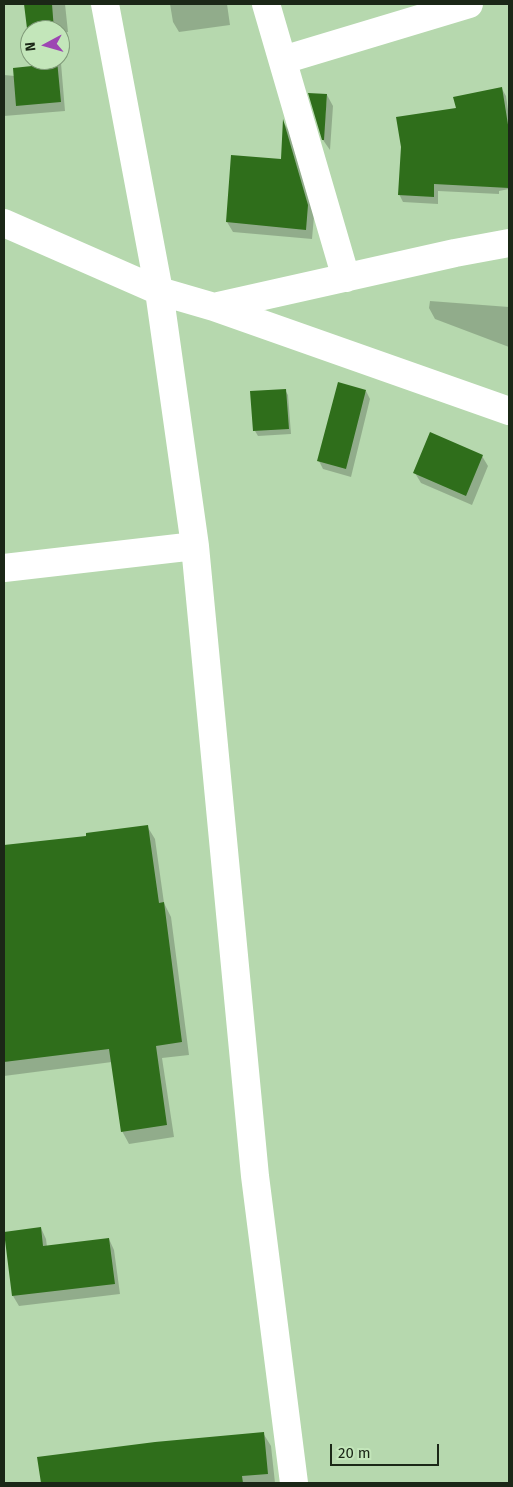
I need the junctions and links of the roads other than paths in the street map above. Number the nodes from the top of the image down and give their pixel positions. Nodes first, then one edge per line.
1 (105, 4) edge
2 (266, 4) edge
3 (469, 4) edge
4 (282, 60) junction
5 (4, 223) edge
6 (509, 243) edge
7 (346, 278) junction
8 (158, 291) junction
9 (214, 307) junction
10 (509, 411) edge
11 (194, 546) junction
12 (4, 568) edge
13 (294, 1483) edge

1 - 8 street
2 - 4 street
3 - 4 street
4 - 7 street
5 - 8 street
6 - 7 street
7 - 9 street
8 - 9 street
8 - 11 street
9 - 10 street
11 - 12 street
11 - 13 street

